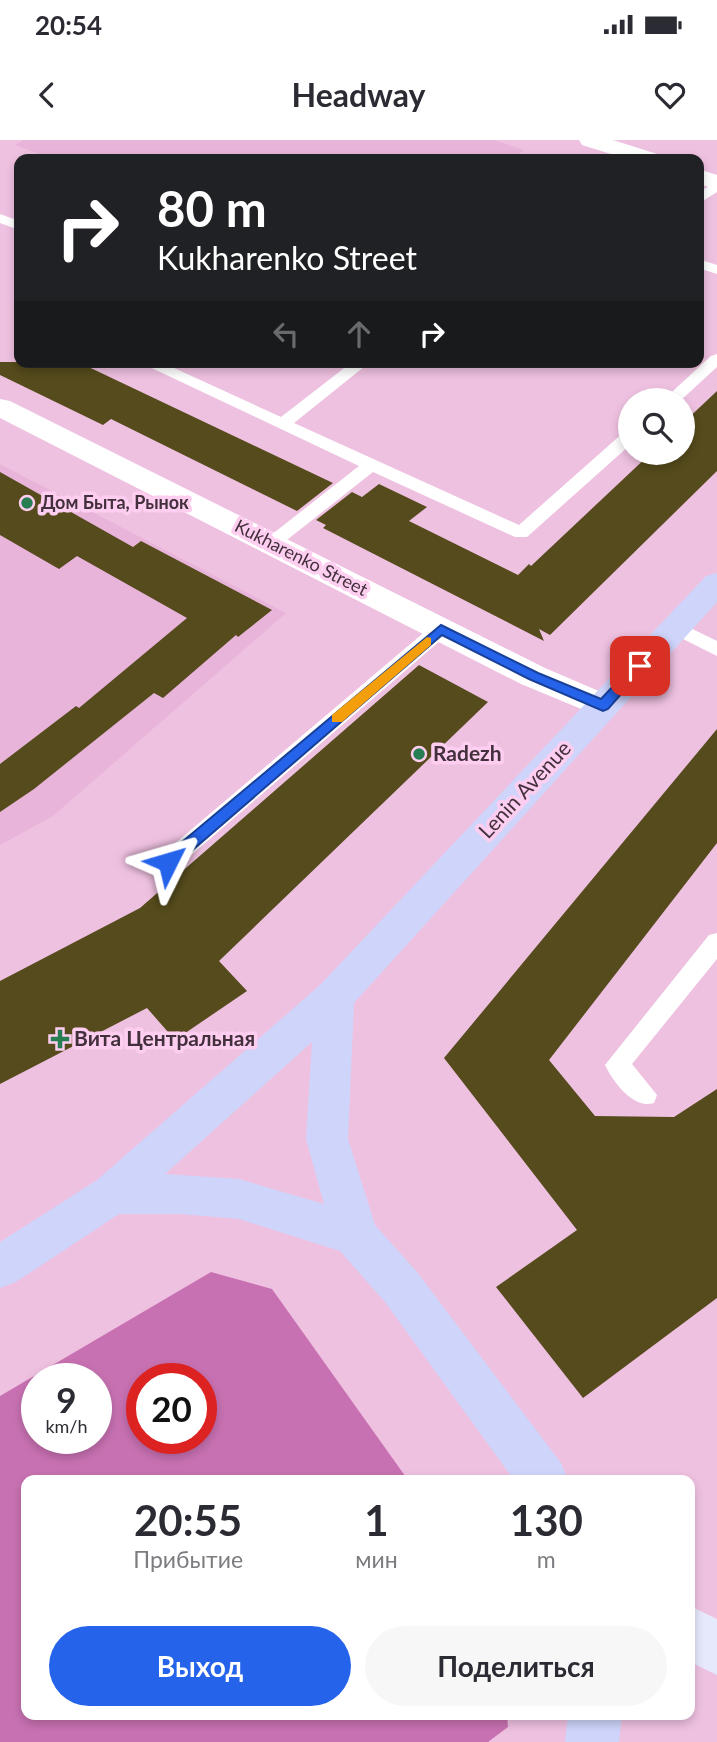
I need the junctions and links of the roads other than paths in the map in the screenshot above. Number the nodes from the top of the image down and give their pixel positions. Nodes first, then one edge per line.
1 (590, 140) edge
2 (633, 154) edge
3 (717, 359) edge
4 (160, 368) edge
5 (347, 368) edge
6 (685, 388) edge
7 (0, 407) edge
8 (282, 424) junction
9 (618, 447) edge
10 (372, 464) junction
11 (272, 543) junction
12 (717, 583) edge
13 (676, 627) junction
14 (441, 629) junction
15 (717, 649) edge
16 (603, 706) junction
17 (168, 862) dead end
18 (717, 942) edge
19 (334, 997) junction
20 (645, 1095) dead end
21 (112, 1194) junction
22 (356, 1236) junction
23 (0, 1267) edge
24 (540, 1475) edge
25 (695, 1635) edge
26 (717, 1649) edge
27 (594, 1720) edge
28 (592, 1742) edge

1 - 2 street
3 - 6 lane
4 - 8 lane
5 - 8 lane
7 - 11 street, Kukharenko Street
8 - 10 lane
9 - 10 lane
10 - 11 lane
11 - 14 street, Kukharenko Street
12 - 13 main road, Lenin Avenue
13 - 15 lane
13 - 16 main road, Lenin Avenue
14 - 16 street, Kukharenko Street
14 - 17 lane
16 - 19 main road, Lenin Avenue
18 - 20 lane
19 - 21 main road, Lenin Avenue
19 - 22 main road
21 - 22 main road
21 - 23 main road, Lenin Avenue
22 - 24 main road
25 - 26 street
27 - 28 main road

